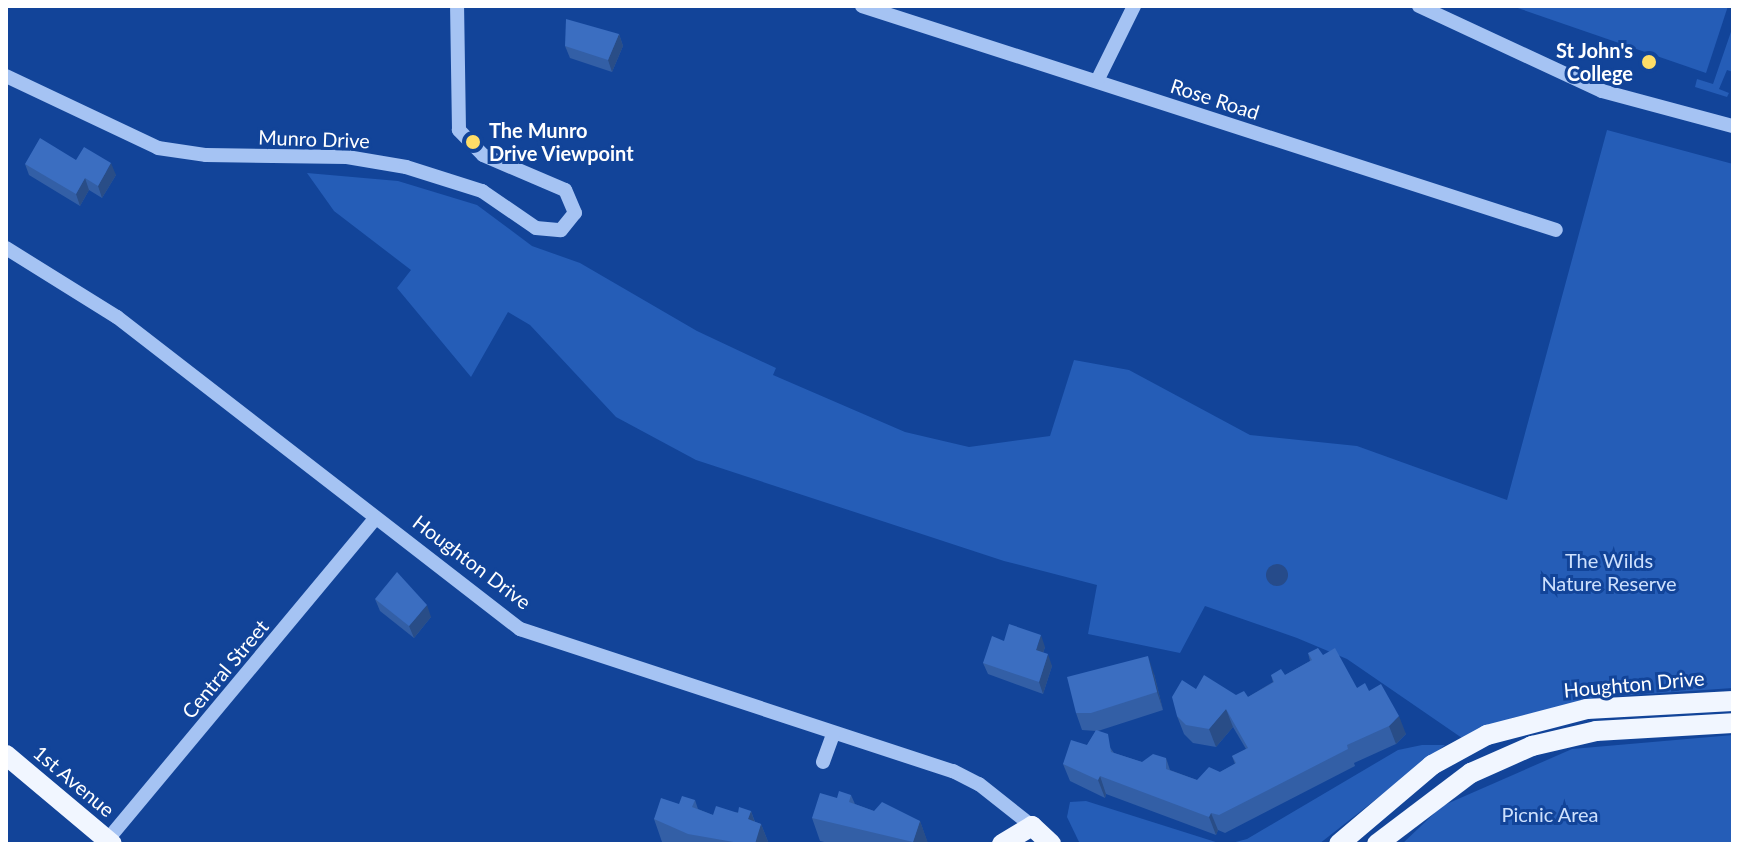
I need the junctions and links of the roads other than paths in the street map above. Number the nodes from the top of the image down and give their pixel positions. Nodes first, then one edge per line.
1 (457, 6) edge
2 (862, 6) edge
3 (1134, 6) edge
4 (1419, 6) edge
5 (6, 76) edge
6 (1097, 81) junction
7 (1733, 126) edge
8 (1556, 230) dead end
9 (6, 248) edge
10 (375, 519) junction
11 (1733, 701) edge
12 (1733, 723) edge
13 (833, 734) junction
14 (6, 755) edge
15 (823, 762) dead end
16 (1032, 826) junction
17 (108, 843) edge
18 (1002, 844) edge
19 (1051, 844) edge
20 (1339, 844) edge
21 (1377, 844) edge

1 - 5 street, Munro Drive
2 - 6 street, Rose Road
3 - 6 street
4 - 7 street
6 - 8 street, Rose Road
9 - 10 street, Houghton Drive
10 - 13 street, Houghton Drive
10 - 17 street, Central Street
11 - 20 main road, Houghton Drive
12 - 21 main road
13 - 15 street
13 - 16 street, Houghton Drive
14 - 17 main road, 1st Avenue
16 - 18 main road
16 - 19 main road, Houghton Drive

